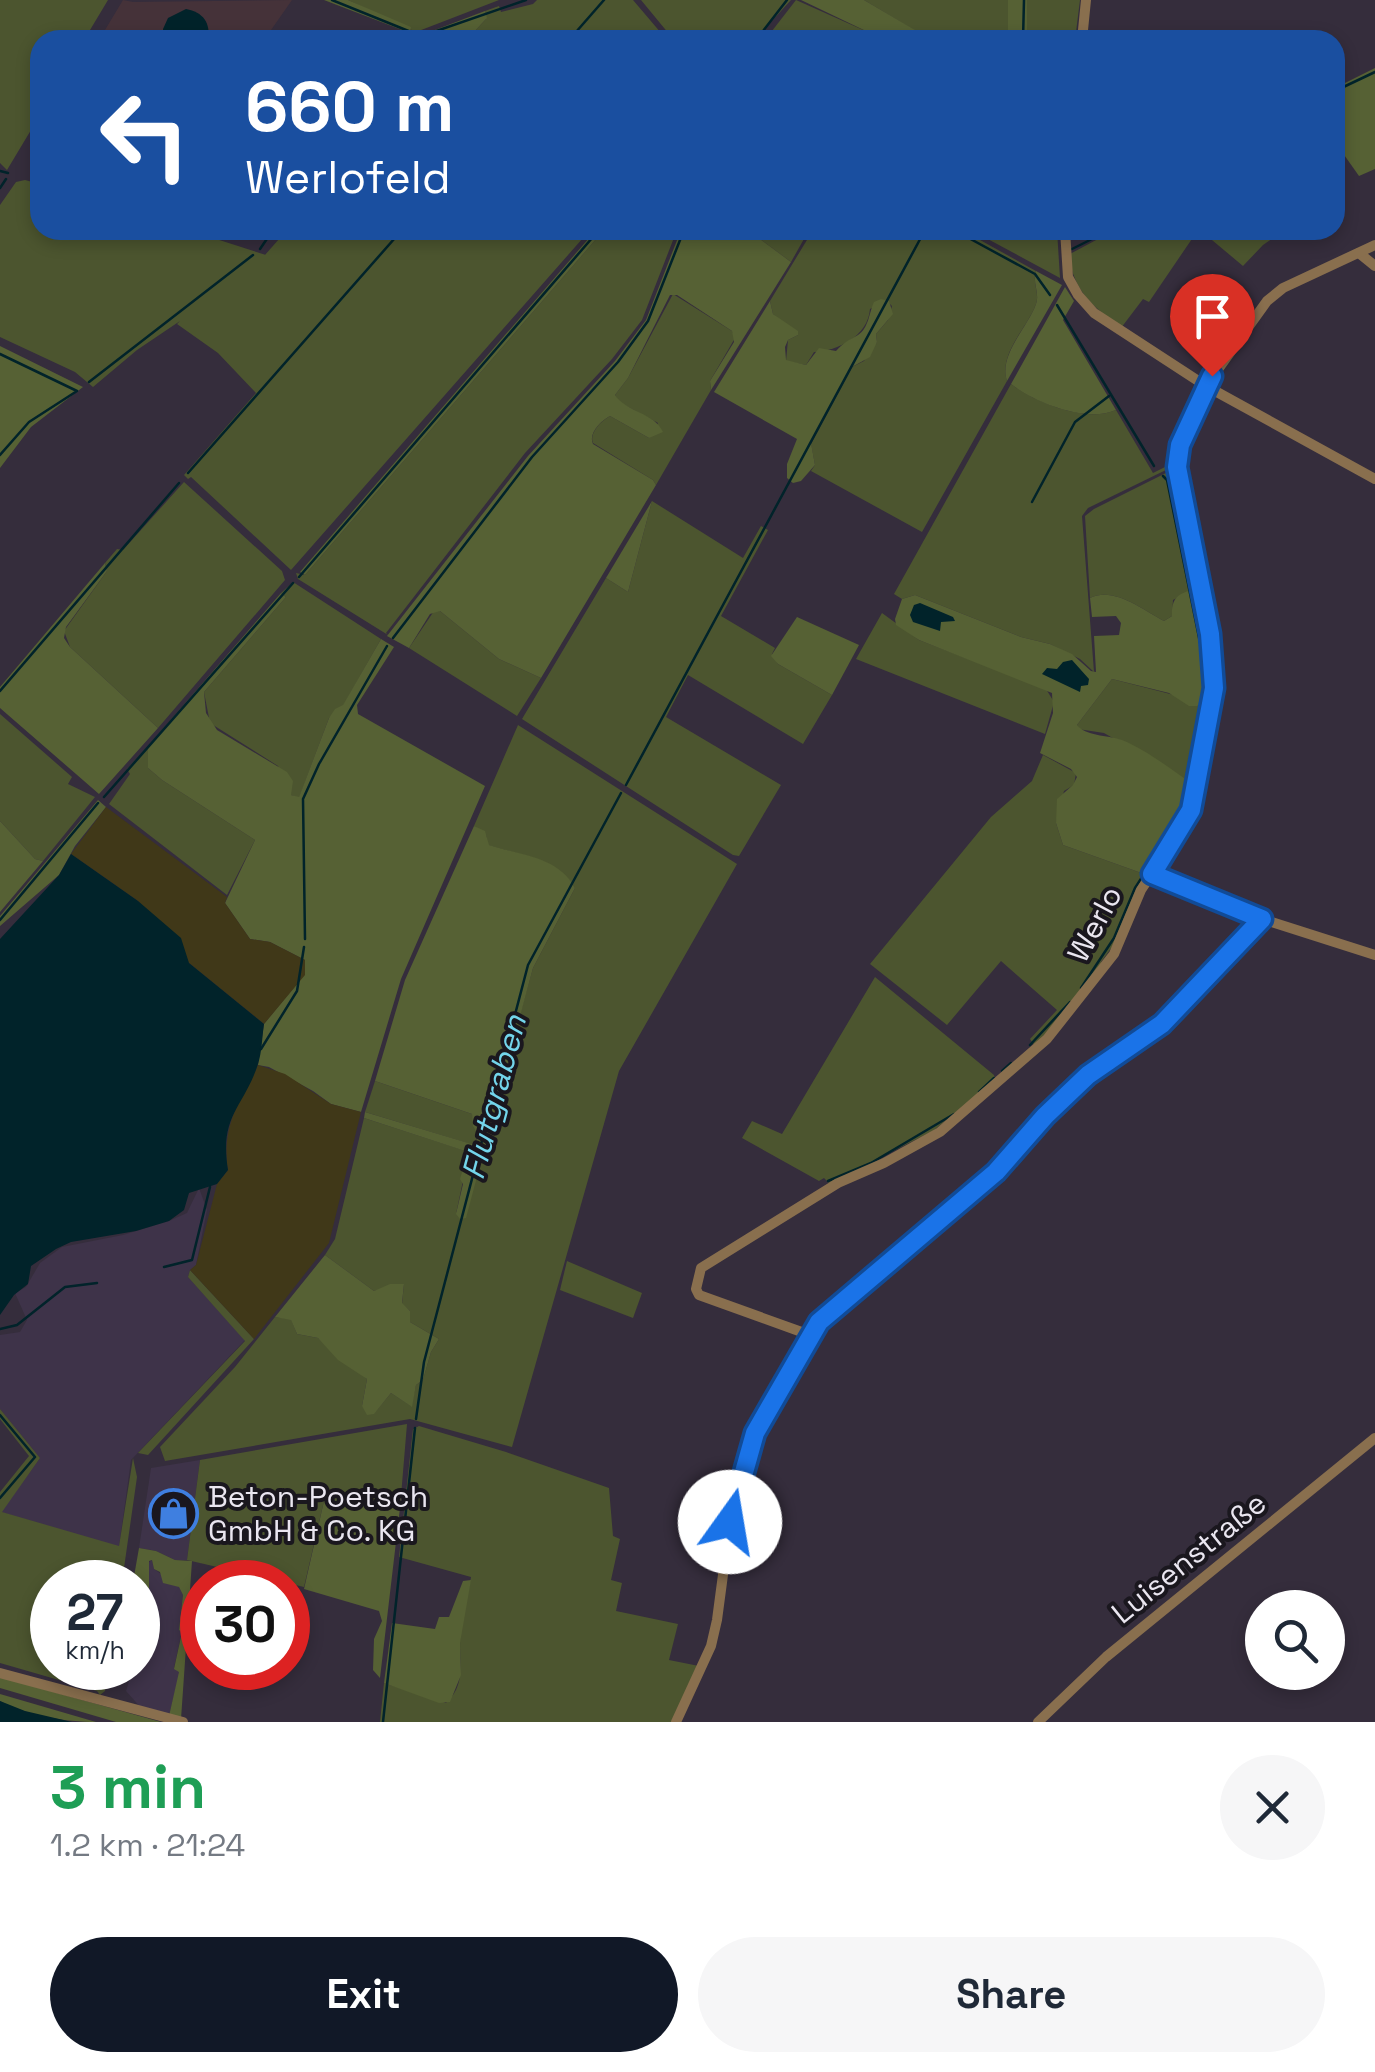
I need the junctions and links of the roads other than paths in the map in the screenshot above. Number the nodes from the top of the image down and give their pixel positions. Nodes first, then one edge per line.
1 (1086, 0) edge
2 (1083, 30) edge
3 (1065, 240) edge
4 (1375, 244) edge
5 (1359, 254) junction
6 (1375, 266) edge
7 (1206, 386) junction
8 (1375, 479) edge
9 (1152, 874) junction
10 (1262, 919) junction
11 (1375, 956) edge
12 (810, 1335) junction
13 (1375, 1438) edge
14 (0, 1673) edge
15 (183, 1722) edge
16 (676, 1722) edge
17 (1038, 1722) edge

1 - 2 street
3 - 7 street
4 - 5 street, Werlo
5 - 6 street
5 - 7 street, Werlo
7 - 8 street
7 - 9 street, Werlo
9 - 10 street
9 - 12 street, Werlo
10 - 11 street
10 - 12 street
12 - 16 street
13 - 17 street, Luisenstraße
14 - 15 street

